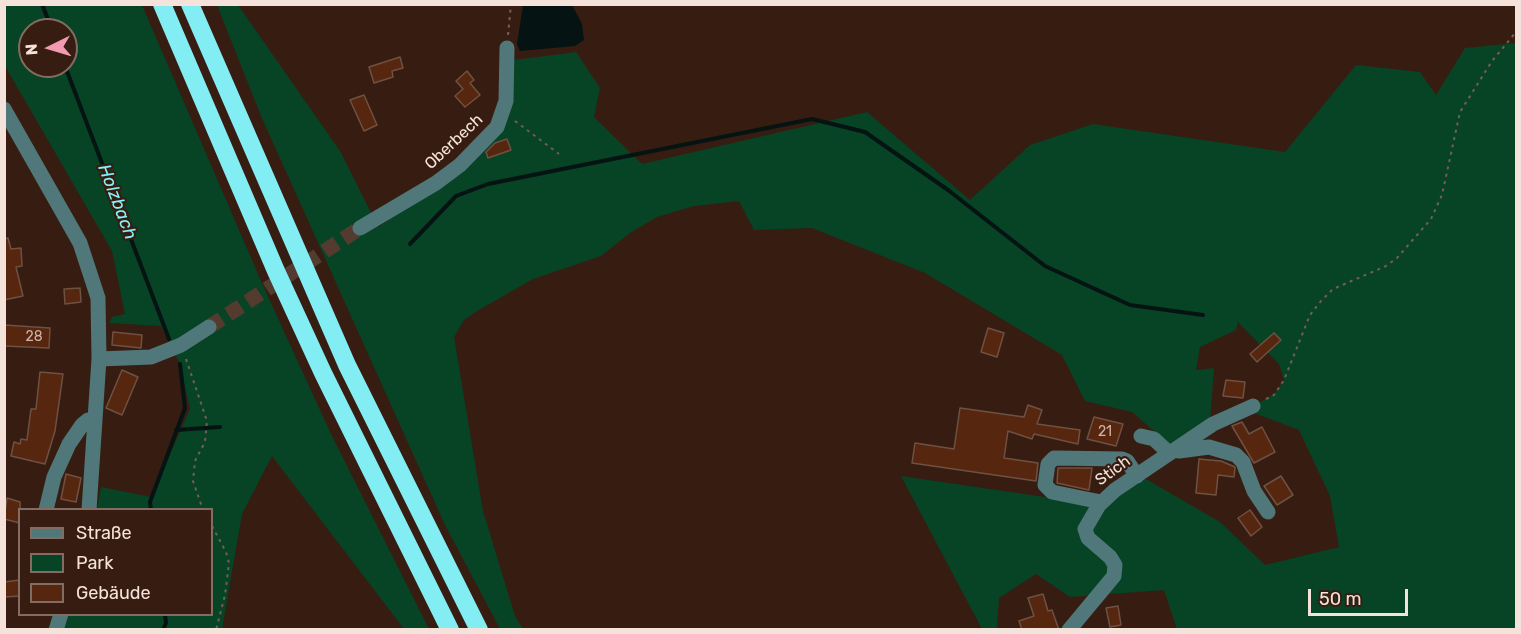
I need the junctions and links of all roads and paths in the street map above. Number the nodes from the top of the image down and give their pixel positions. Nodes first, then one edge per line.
1 (162, 4) edge
2 (190, 4) edge
3 (511, 4) edge
4 (1516, 32) edge
5 (507, 48) joint
6 (4, 109) edge
7 (503, 112) junction
8 (559, 154) dead end
9 (360, 228) tunnel mouth
10 (209, 327) tunnel mouth
11 (181, 345) junction
12 (99, 359) junction
13 (1253, 406) joint
14 (95, 421) junction
15 (1141, 436) dead end
16 (1171, 452) junction
17 (1137, 476) junction
18 (1101, 502) junction
19 (46, 508) edge
20 (89, 508) edge
21 (202, 508) edge
22 (1268, 512) dead end
23 (213, 528) edge
24 (216, 630) edge
25 (450, 630) edge
26 (479, 630) edge
27 (1069, 630) edge

1 - 25 highway
2 - 26 highway
3 - 5 path
4 - 13 path
5 - 7 street, Oberbech
6 - 12 street
7 - 8 path
7 - 9 street, Oberbech
10 - 11 street
11 - 12 street
11 - 21 path
12 - 14 street
13 - 16 street, Stich
14 - 19 street
14 - 20 street
15 - 16 street
16 - 17 street, Stich
16 - 22 street
17 - 18 street, Stich
17 - 18 street
18 - 27 street, Stich
23 - 24 path

